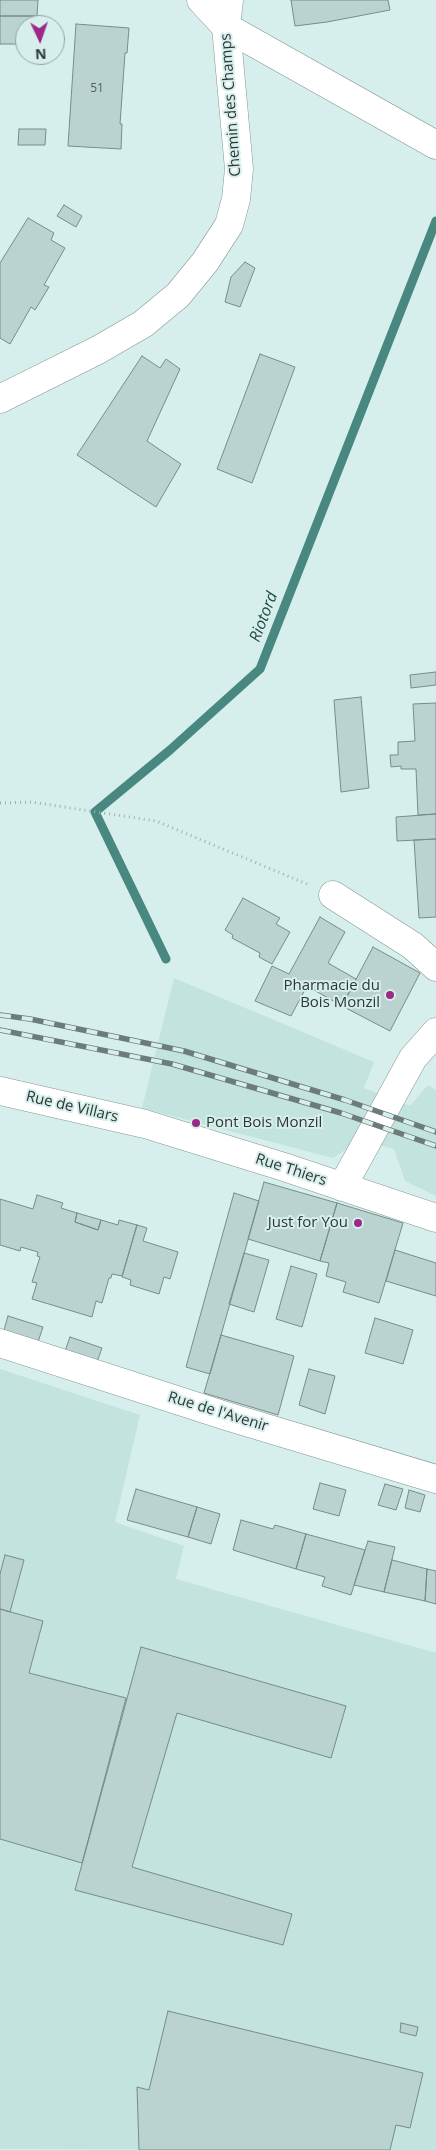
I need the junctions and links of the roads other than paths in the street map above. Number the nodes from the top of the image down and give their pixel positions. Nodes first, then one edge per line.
1 (201, 0) edge
2 (229, 0) edge
3 (226, 27) junction
4 (436, 145) edge
5 (3, 401) edge
6 (333, 895) road end
7 (436, 967) edge
8 (436, 1032) edge
9 (0, 1091) edge
10 (145, 1124) joint
11 (342, 1187) junction
12 (436, 1218) edge
13 (0, 1343) edge
14 (436, 1478) edge

1 - 3 street, Chemin des Champs
2 - 3 street
3 - 4 street
3 - 5 street, Chemin des Champs
6 - 7 street
8 - 11 street
9 - 10 street, Rue de Villars
10 - 11 street, Rue Thiers
11 - 12 street, Rue Thiers
13 - 14 street, Rue de l'Avenir

